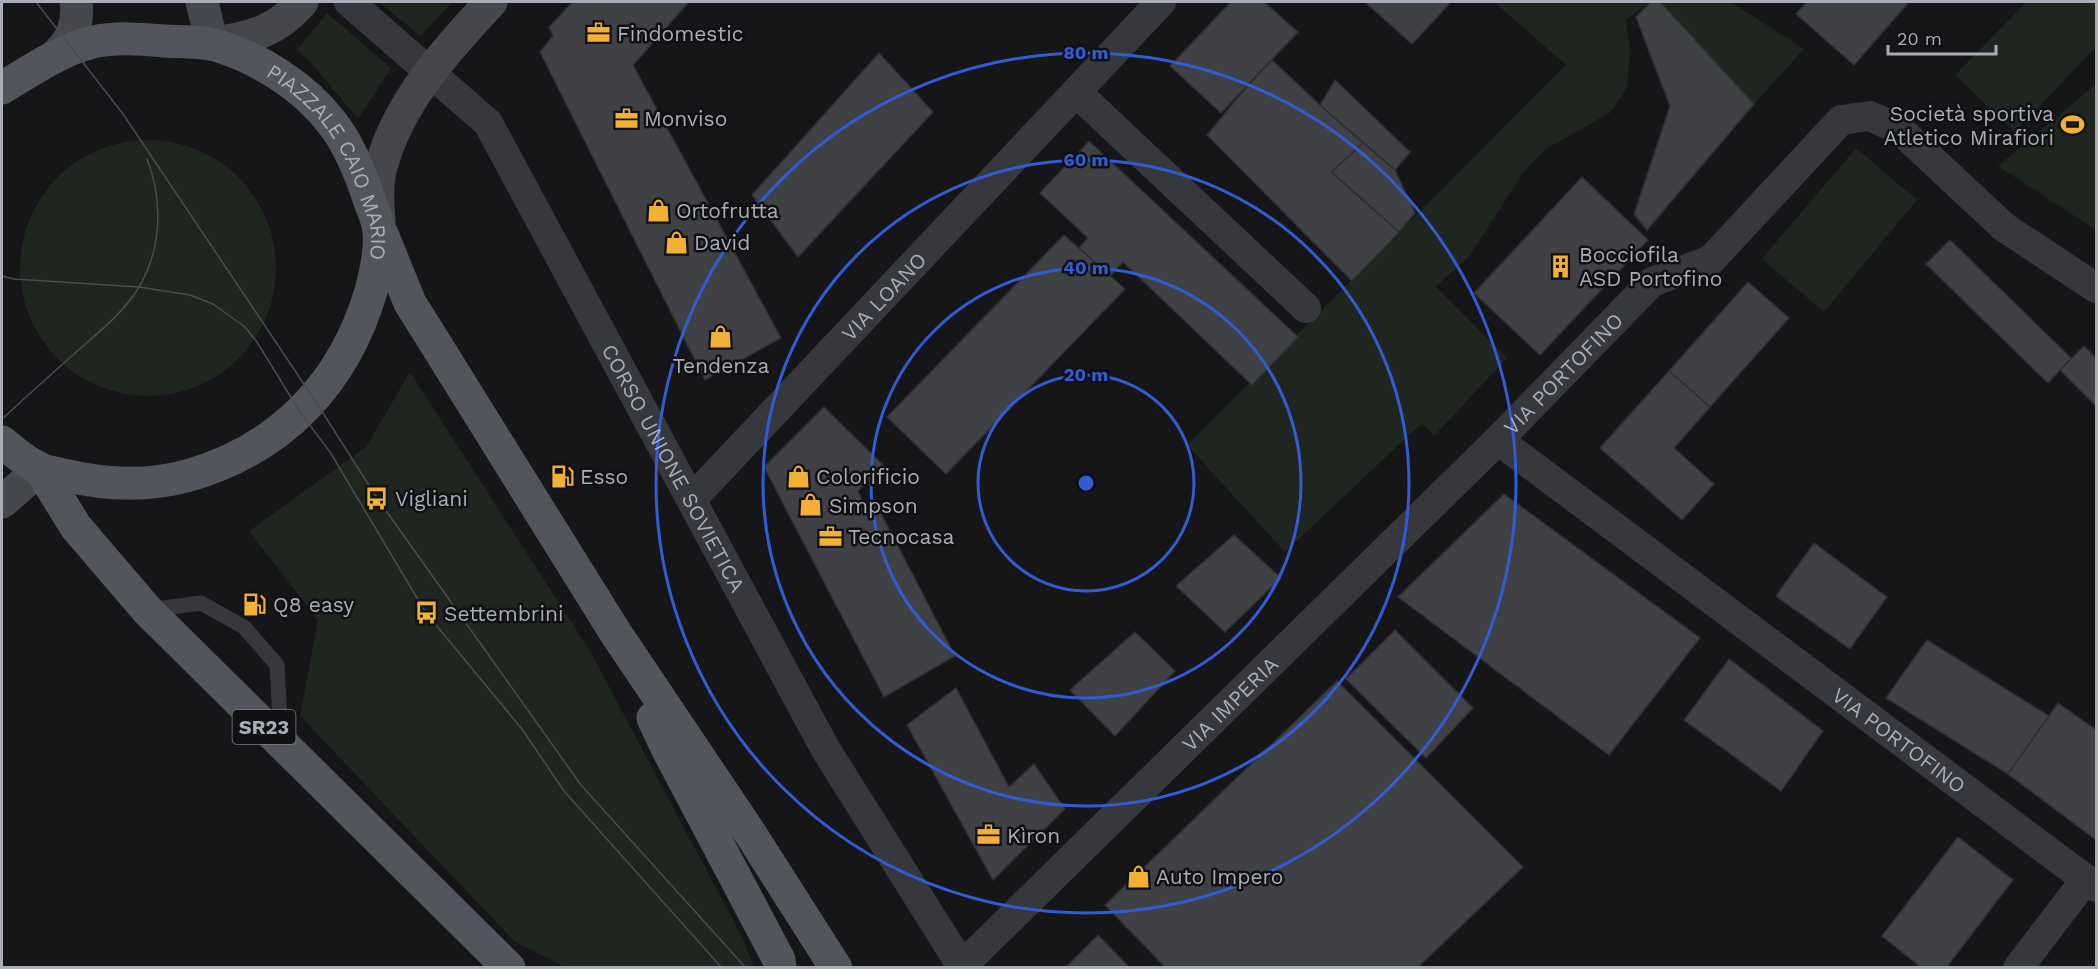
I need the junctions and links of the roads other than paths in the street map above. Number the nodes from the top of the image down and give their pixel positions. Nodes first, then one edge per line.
1 (76, 2) edge
2 (202, 2) edge
3 (302, 2) edge
4 (348, 2) edge
5 (491, 2) edge
6 (1161, 2) edge
7 (212, 44) junction
8 (53, 58) junction
9 (431, 72) junction
10 (2, 88) edge
11 (1076, 92) junction
12 (379, 227) junction
13 (2097, 288) edge
14 (1306, 308) dead end
15 (1498, 440) junction
16 (2, 442) edge
17 (40, 469) junction
18 (692, 499) junction
19 (2, 502) edge
20 (147, 610) junction
21 (615, 632) junction
22 (282, 745) junction
23 (2091, 883) edge
24 (508, 964) edge
25 (962, 967) edge
26 (780, 968) edge
27 (836, 968) edge
28 (2018, 968) edge

1 - 8 main road
2 - 7 main road
3 - 7 main road
4 - 9 street, CORSO UNIONE SOVIETICA
5 - 9 main road
6 - 11 street, VIA LOANO
7 - 8 main road, PIAZZALE CAIO MARIO
7 - 12 main road, PIAZZALE CAIO MARIO
8 - 10 main road, PIAZZALE CAIO MARIO
9 - 12 main road
9 - 18 street, CORSO UNIONE SOVIETICA
11 - 14 street
11 - 18 street, VIA LOANO
12 - 17 main road, PIAZZALE CAIO MARIO
12 - 21 main road
13 - 15 street, VIA PORTOFINO
15 - 23 street, VIA PORTOFINO
15 - 25 street, VIA IMPERIA
16 - 17 main road, PIAZZALE CAIO MARIO
17 - 19 main road
17 - 20 main road, SR23
18 - 25 street, CORSO UNIONE SOVIETICA
20 - 22 main road, SR23
20 - 22 lane
21 - 26 main road
21 - 27 main road
22 - 24 main road, SR23
23 - 28 street

